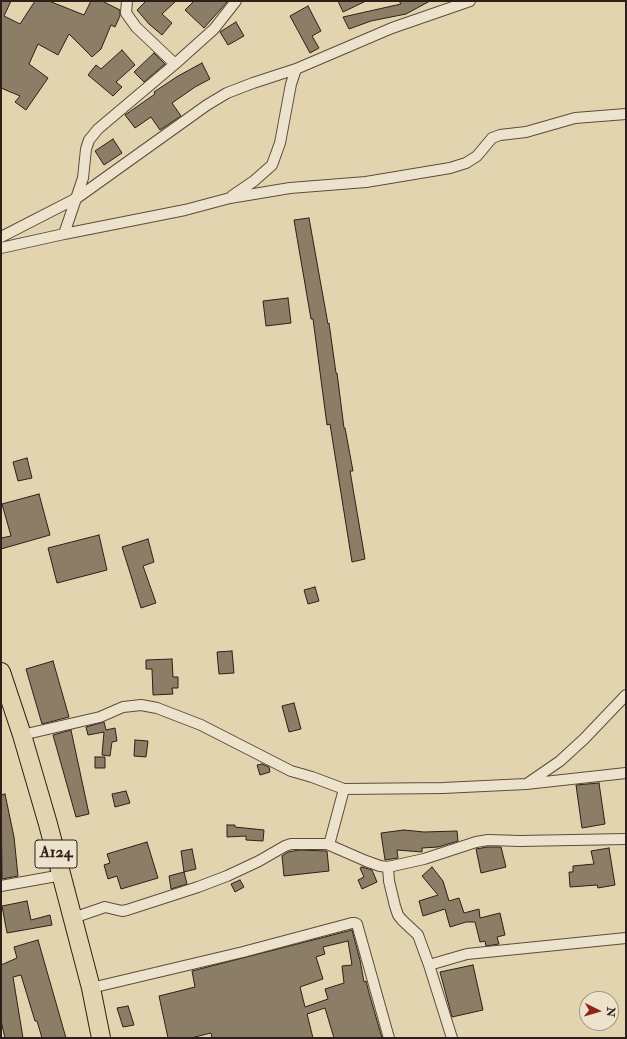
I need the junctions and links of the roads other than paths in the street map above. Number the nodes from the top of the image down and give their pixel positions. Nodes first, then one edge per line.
1 (127, 1) edge
2 (236, 1) edge
3 (470, 1) edge
4 (175, 64) junction
5 (296, 69) junction
6 (626, 114) edge
7 (77, 198) junction
8 (230, 198) junction
9 (64, 234) junction
10 (1, 237) edge
11 (1, 248) edge
12 (1, 672) edge
13 (626, 695) edge
14 (22, 735) junction
15 (626, 774) edge
16 (526, 784) junction
17 (344, 789) junction
18 (626, 839) edge
19 (329, 845) junction
20 (388, 867) junction
21 (62, 875) junction
22 (1, 886) edge
23 (73, 918) junction
24 (626, 938) edge
25 (429, 965) junction
26 (91, 988) junction
27 (101, 1038) edge
28 (389, 1038) edge
29 (452, 1038) edge

1 - 4 street
2 - 4 street
3 - 5 street
4 - 7 street
5 - 7 street
5 - 8 street
6 - 8 street
7 - 9 street
7 - 10 street
8 - 9 street
9 - 11 street
12 - 14 highway, A124
13 - 16 street
14 - 17 street
14 - 21 highway, A124
15 - 16 street
16 - 17 street
17 - 19 street
18 - 20 street
19 - 20 street
19 - 23 street
20 - 25 street
21 - 22 street
21 - 23 highway, A124
23 - 26 highway, A124
24 - 25 street
25 - 29 street
26 - 27 highway, A124
26 - 28 street

